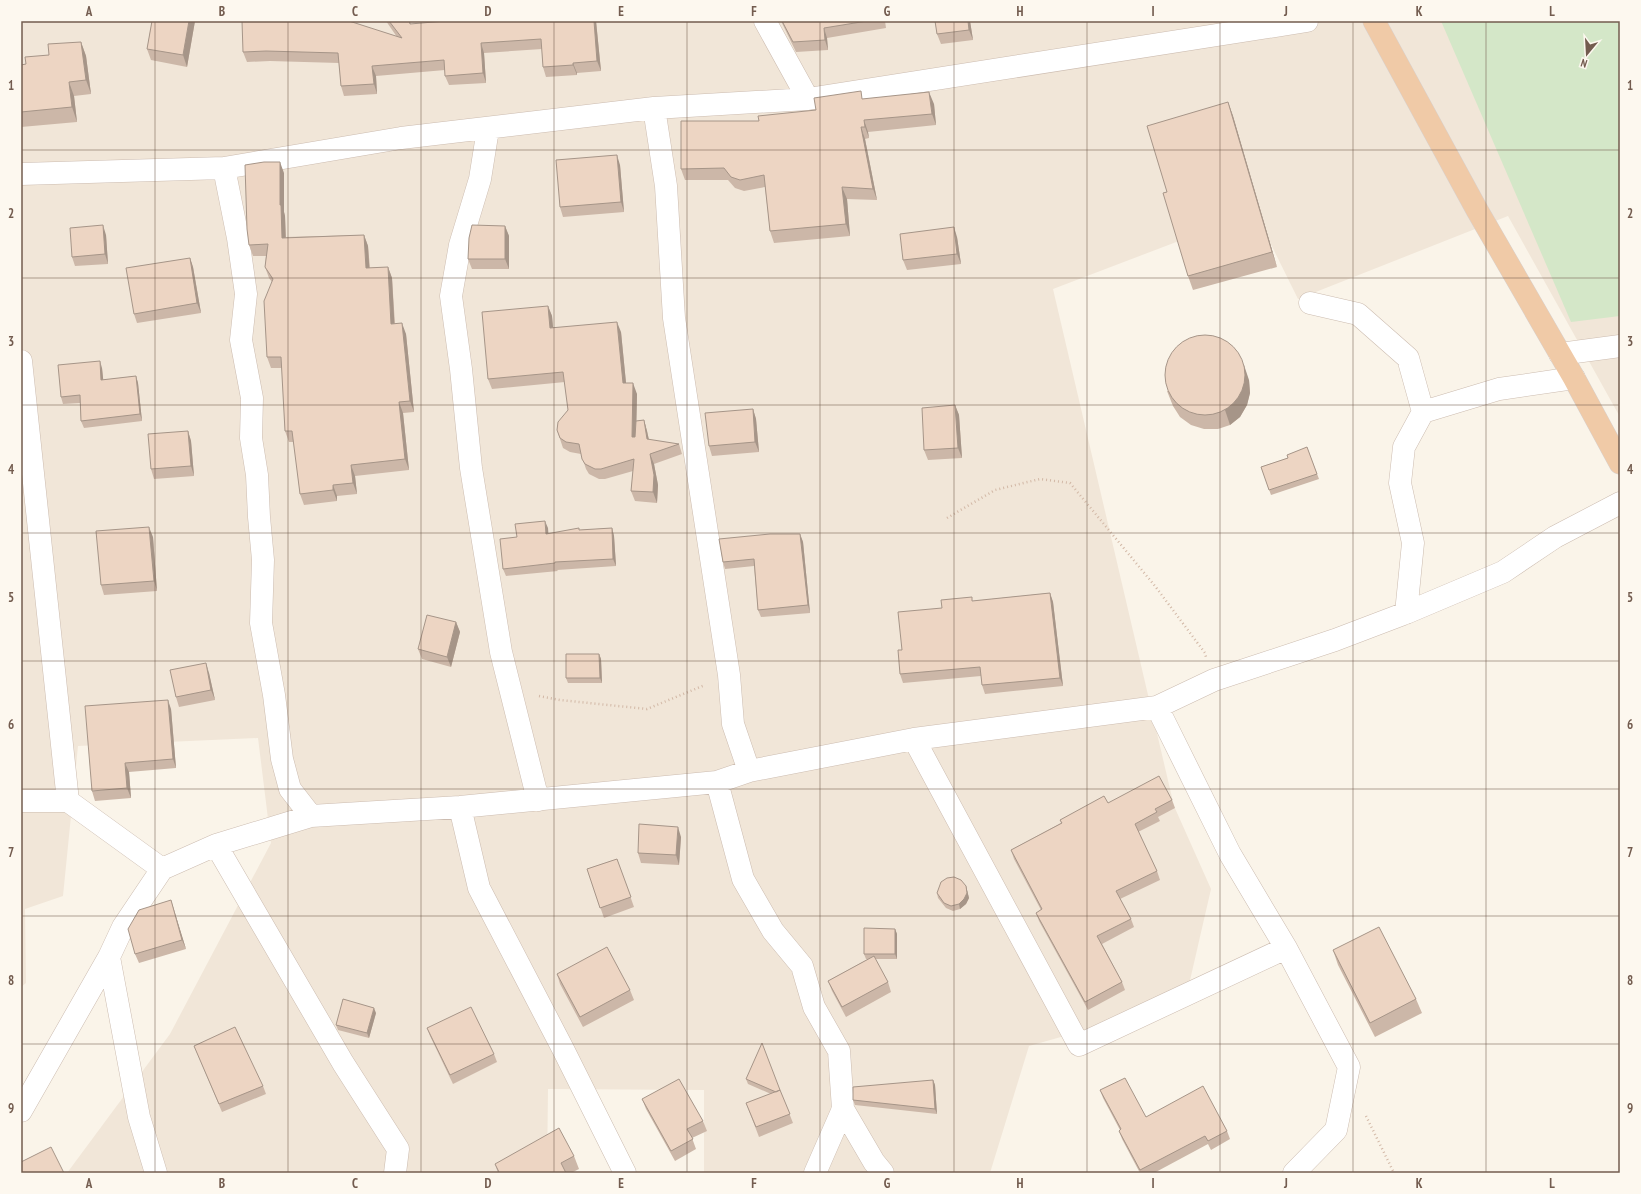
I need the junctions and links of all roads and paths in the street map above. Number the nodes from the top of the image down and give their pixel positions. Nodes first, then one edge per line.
1 (765, 21) edge
2 (1308, 21) edge
3 (1374, 21) edge
4 (808, 99) junction
5 (654, 108) junction
6 (488, 129) junction
7 (224, 168) junction
8 (21, 174) edge
9 (1310, 303) dead end
10 (1620, 346) edge
11 (1560, 354) junction
12 (21, 361) edge
13 (1574, 378) junction
14 (1423, 412) junction
15 (1620, 463) edge
16 (1620, 503) edge
17 (947, 518) dead end
18 (1406, 613) junction
19 (729, 675) junction
20 (1214, 680) junction
21 (537, 696) dead end
22 (1157, 707) junction
23 (914, 739) junction
24 (749, 771) junction
25 (717, 782) junction
26 (538, 800) junction
27 (21, 801) edge
28 (68, 801) junction
29 (460, 807) junction
30 (311, 816) junction
31 (216, 845) junction
32 (162, 869) junction
33 (1286, 948) junction
34 (109, 957) junction
35 (843, 1109) junction
36 (1364, 1110) dead end
37 (21, 1111) edge
38 (156, 1173) edge
39 (395, 1173) edge
40 (625, 1173) edge
41 (815, 1173) edge
42 (883, 1173) edge
43 (1294, 1173) edge
44 (1394, 1173) edge

1 - 4 street
2 - 4 street
3 - 11 highway
4 - 5 street
5 - 6 street
5 - 19 street
6 - 7 street
6 - 26 street
7 - 8 street
7 - 30 street
9 - 14 street
10 - 11 street
11 - 13 highway
12 - 28 street
13 - 14 street
13 - 15 highway
14 - 18 street
16 - 18 street
17 - 20 path
18 - 20 street
19 - 21 path
19 - 24 street
20 - 22 street
22 - 23 street
22 - 33 street
23 - 24 street
23 - 33 street
24 - 25 street
25 - 26 street
25 - 35 street
26 - 29 street
27 - 28 street
28 - 32 street
29 - 30 street
29 - 40 street
30 - 31 street
31 - 32 street
31 - 39 street
32 - 34 street
33 - 43 street
34 - 37 street
34 - 38 street
35 - 41 street
35 - 42 street
36 - 44 path

